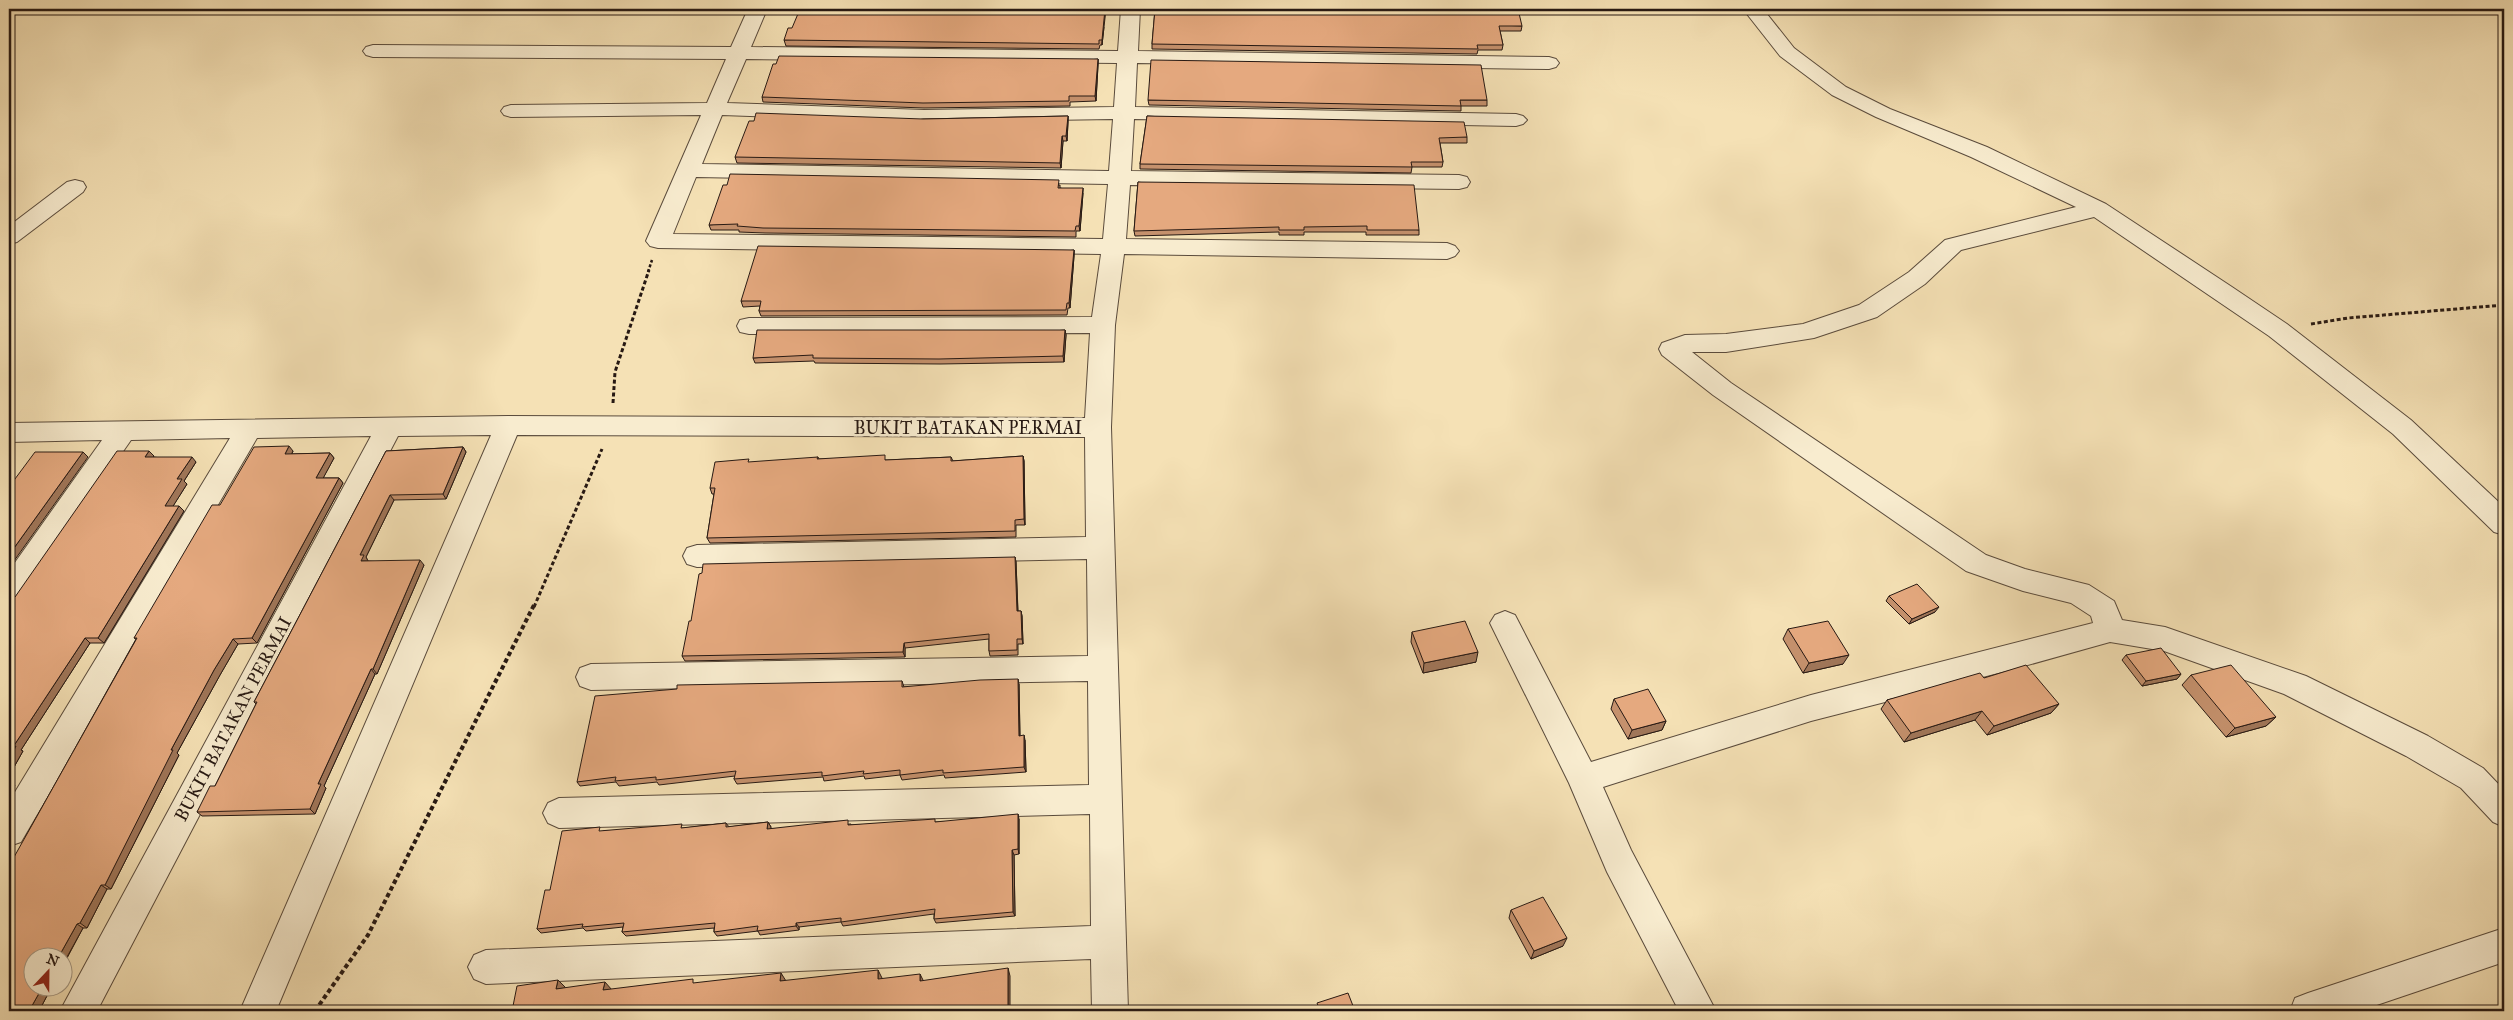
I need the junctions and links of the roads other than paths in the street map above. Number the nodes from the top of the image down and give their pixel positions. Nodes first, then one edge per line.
1 (757, 9) edge
2 (1131, 9) edge
3 (1752, 9) edge
4 (373, 51) dead end
5 (736, 54) junction
6 (1129, 59) junction
7 (1549, 63) dead end
8 (715, 109) junction
9 (511, 111) dead end
10 (1124, 113) junction
11 (1516, 120) dead end
12 (689, 170) junction
13 (1120, 177) junction
14 (1459, 182) dead end
15 (75, 187) dead end
16 (2098, 209) junction
17 (9, 237) edge
18 (1115, 247) junction
19 (1447, 251) dead end
20 (1103, 325) junction
21 (749, 326) dead end
22 (508, 425) junction
23 (1098, 427) junction
24 (389, 428) junction
25 (249, 429) junction
26 (9, 432) edge
27 (122, 432) junction
28 (2504, 524) edge
29 (1100, 548) junction
30 (697, 556) dead end
31 (9, 593) edge
32 (1505, 623) dead end
33 (2110, 630) junction
34 (1104, 668) junction
35 (592, 677) dead end
36 (1583, 780) junction
37 (1106, 799) junction
38 (2504, 812) edge
39 (559, 813) dead end
40 (9, 831) edge
41 (1108, 942) junction
42 (2504, 945) edge
43 (486, 967) dead end
44 (78, 1011) edge
45 (258, 1011) edge
46 (1110, 1011) edge
47 (1698, 1011) edge
48 (2308, 1011) edge

1 - 5 street
2 - 6 street, BUKIT BATAKAN PERMAI
3 - 16 street
4 - 5 street
5 - 6 street
5 - 8 street
6 - 7 street
6 - 10 street, BUKIT BATAKAN PERMAI
8 - 9 street
8 - 10 street
8 - 12 street
10 - 11 street
10 - 13 street, BUKIT BATAKAN PERMAI
12 - 13 street
12 - 18 street
13 - 14 street
13 - 18 street, BUKIT BATAKAN PERMAI
15 - 17 street
16 - 28 street
16 - 33 street
18 - 19 street
18 - 20 street, BUKIT BATAKAN PERMAI
20 - 21 street
20 - 23 street, BUKIT BATAKAN PERMAI
22 - 23 street, BUKIT BATAKAN PERMAI
22 - 24 street, BUKIT BATAKAN PERMAI
22 - 45 street
23 - 29 street
24 - 25 street, BUKIT BATAKAN PERMAI
24 - 44 street, BUKIT BATAKAN PERMAI
25 - 27 street, BUKIT BATAKAN PERMAI
25 - 40 street
26 - 27 street, BUKIT BATAKAN PERMAI
27 - 31 street
29 - 30 street
29 - 34 street
32 - 36 street
33 - 36 street
33 - 38 street
34 - 35 street
34 - 37 street
36 - 47 street
37 - 39 street
37 - 41 street
41 - 43 street
41 - 46 street
42 - 48 street

